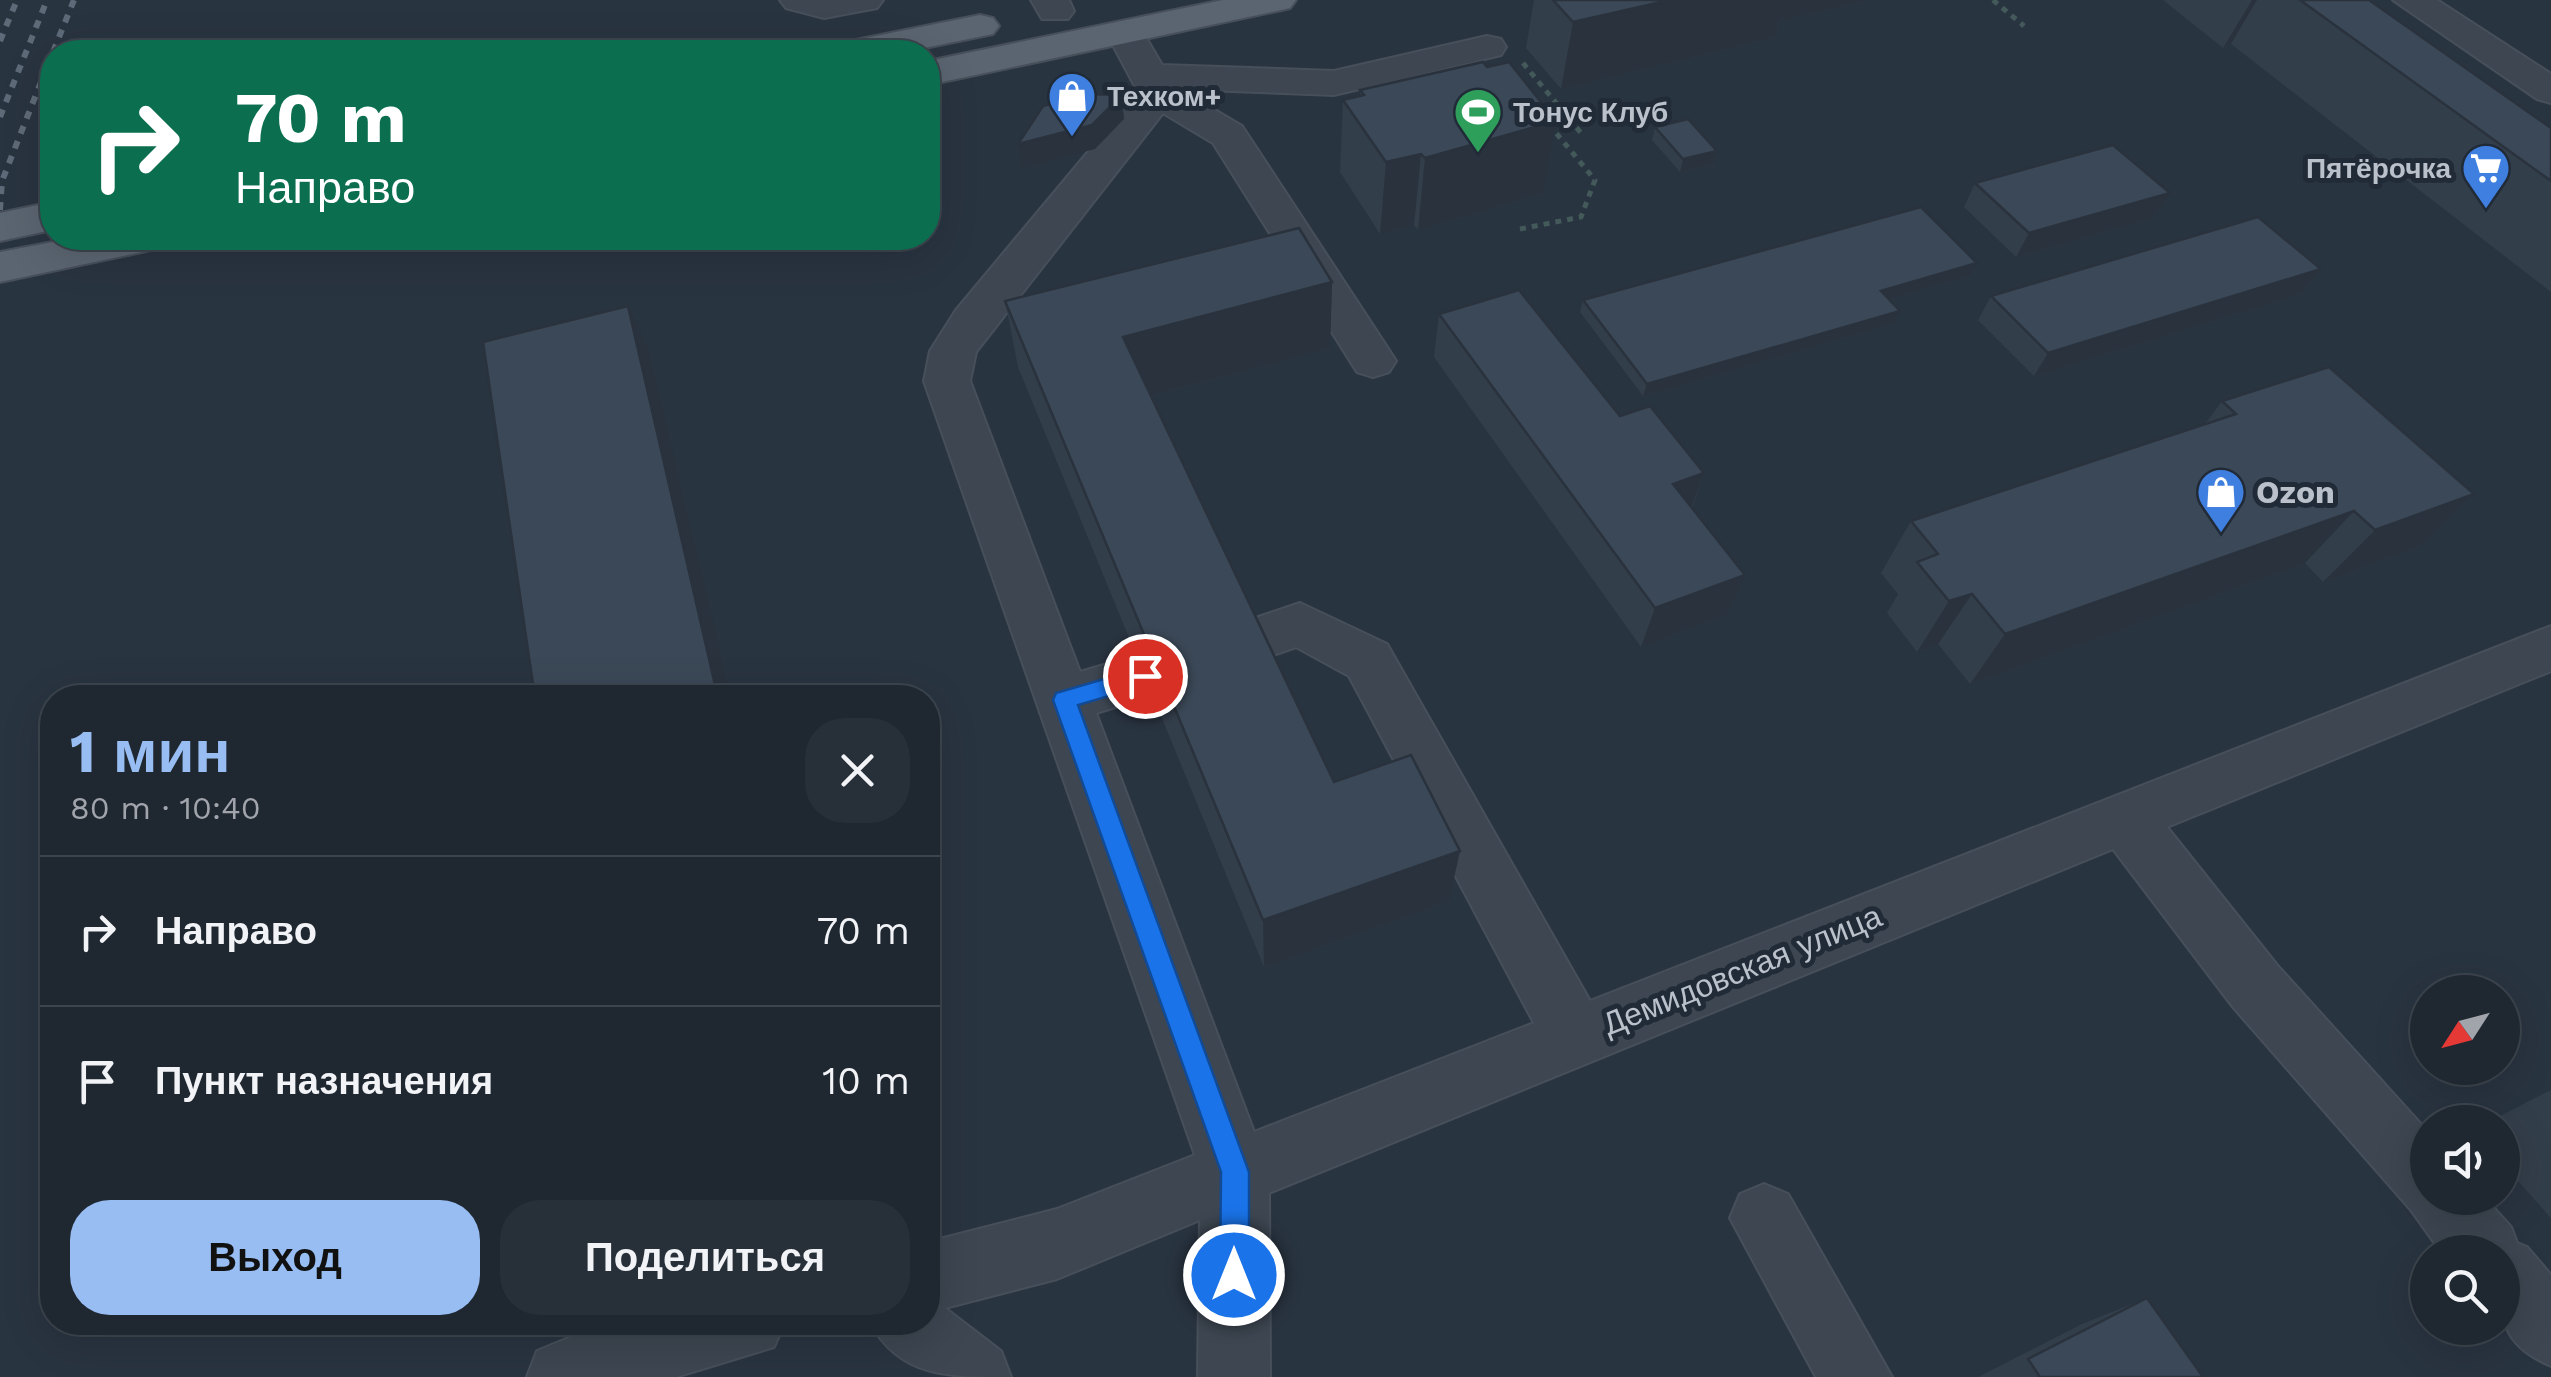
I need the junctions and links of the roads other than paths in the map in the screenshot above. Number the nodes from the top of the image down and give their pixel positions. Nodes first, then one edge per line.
1 (799, 0) edge
2 (862, 0) edge
3 (1278, 0) edge
4 (2412, 0) edge
5 (1052, 5) edge
6 (1004, 39) junction
7 (940, 44) edge
8 (1500, 48) road end
9 (1136, 50) edge
10 (940, 68) edge
11 (2551, 91) edge
12 (40, 218) edge
13 (0, 226) edge
14 (83, 250) edge
15 (0, 267) edge
16 (1374, 361) dead end
17 (1242, 644) edge
18 (2542, 662) edge
19 (1145, 676) edge
20 (1064, 700) junction
21 (2124, 818) junction
22 (1576, 1036) junction
23 (2410, 1163) edge
24 (1235, 1172) junction
25 (2454, 1215) edge
26 (1764, 1218) dead end
27 (2472, 1235) edge
28 (940, 1274) edge
29 (2520, 1293) edge
30 (2551, 1330) edge
31 (699, 1335) edge
32 (923, 1335) edge
33 (563, 1377) edge
34 (976, 1377) edge
35 (1234, 1377) edge
36 (1856, 1377) edge

1 - 2 street
3 - 9 main road
4 - 11 street
5 - 6 main road
5 - 9 main road
6 - 7 main road
6 - 9 main road
6 - 10 main road
8 - 9 street
9 - 16 street
9 - 20 street
12 - 13 main road
14 - 15 main road
17 - 22 street
18 - 21 street, Демидовская улица
19 - 20 street
20 - 24 street
21 - 22 street, Демидовская улица
21 - 23 street
22 - 24 street, Демидовская улица
24 - 28 street, Демидовская улица
24 - 35 street
25 - 27 street
26 - 36 street
29 - 30 street
31 - 33 street
32 - 34 street

